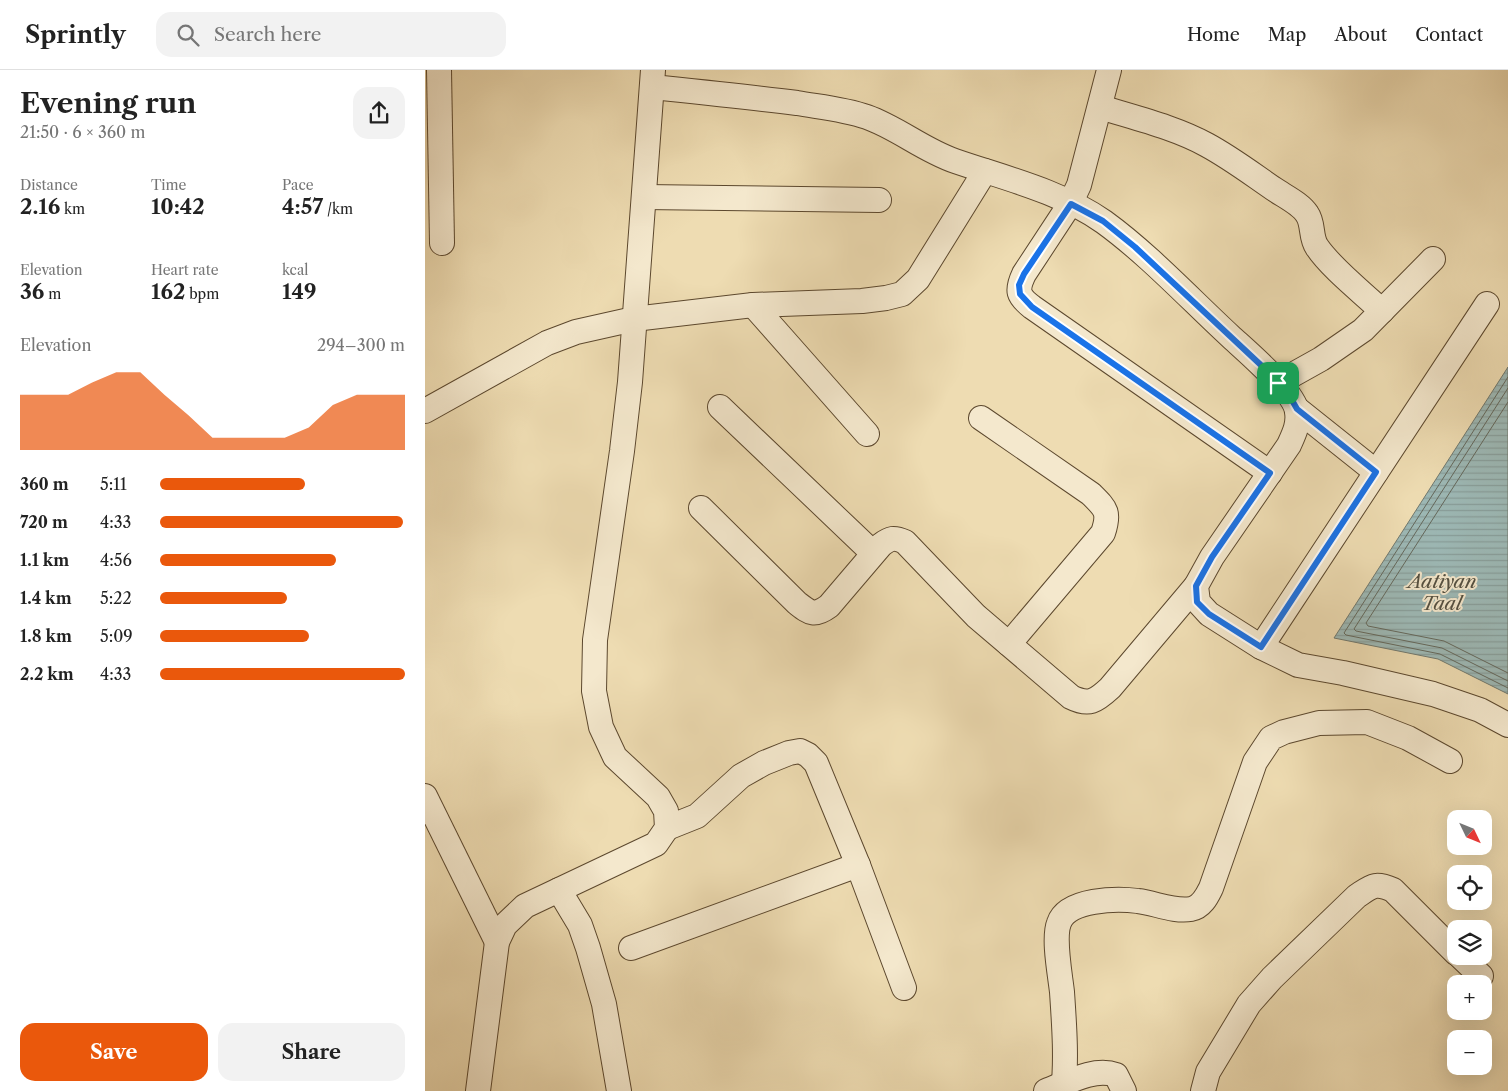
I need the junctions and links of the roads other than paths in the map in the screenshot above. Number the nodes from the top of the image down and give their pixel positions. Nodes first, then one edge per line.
1 (439, 70) edge
2 (1109, 70) edge
3 (653, 78) edge
4 (1100, 107) junction
5 (985, 171) junction
6 (644, 196) junction
7 (879, 200) dead end
8 (1071, 204) junction
9 (443, 243) dead end
10 (1433, 259) dead end
11 (1487, 304) dead end
12 (753, 305) junction
13 (1382, 311) junction
14 (634, 319) junction
15 (1278, 383) junction
16 (719, 407) dead end
17 (1297, 409) junction
18 (425, 411) edge
19 (981, 418) dead end
20 (867, 434) dead end
21 (1376, 472) junction
22 (1270, 473) junction
23 (701, 508) dead end
24 (873, 553) junction
25 (1196, 586) junction
26 (1009, 644) junction
27 (1261, 647) junction
28 (1508, 725) edge
29 (1450, 761) dead end
30 (425, 796) edge
31 (667, 828) junction
32 (858, 865) junction
33 (559, 890) junction
34 (497, 942) junction
35 (1447, 943) edge
36 (631, 948) dead end
37 (1469, 965) edge
38 (1480, 975) edge
39 (904, 988) dead end
40 (1058, 1089) edge
41 (478, 1091) edge
42 (619, 1091) edge
43 (1123, 1091) edge
44 (1203, 1091) edge

1 - 9 street
2 - 4 street
3 - 5 street
3 - 6 street
4 - 8 street
4 - 13 street
5 - 8 street
5 - 12 street
6 - 7 street
6 - 14 street
8 - 15 street
8 - 22 street
10 - 13 street
11 - 21 street
12 - 14 street
12 - 20 street
13 - 15 street
14 - 18 street
14 - 31 street
15 - 17 street
16 - 24 street
17 - 21 street
17 - 22 street
19 - 26 street
21 - 27 street
22 - 25 street
23 - 24 street
24 - 26 street
25 - 26 street
25 - 27 street
27 - 28 street
29 - 40 street
30 - 34 street
31 - 32 street
31 - 33 street
32 - 36 street
32 - 39 street
33 - 34 street
33 - 42 street
34 - 41 street
35 - 44 street
37 - 38 street
40 - 43 street

